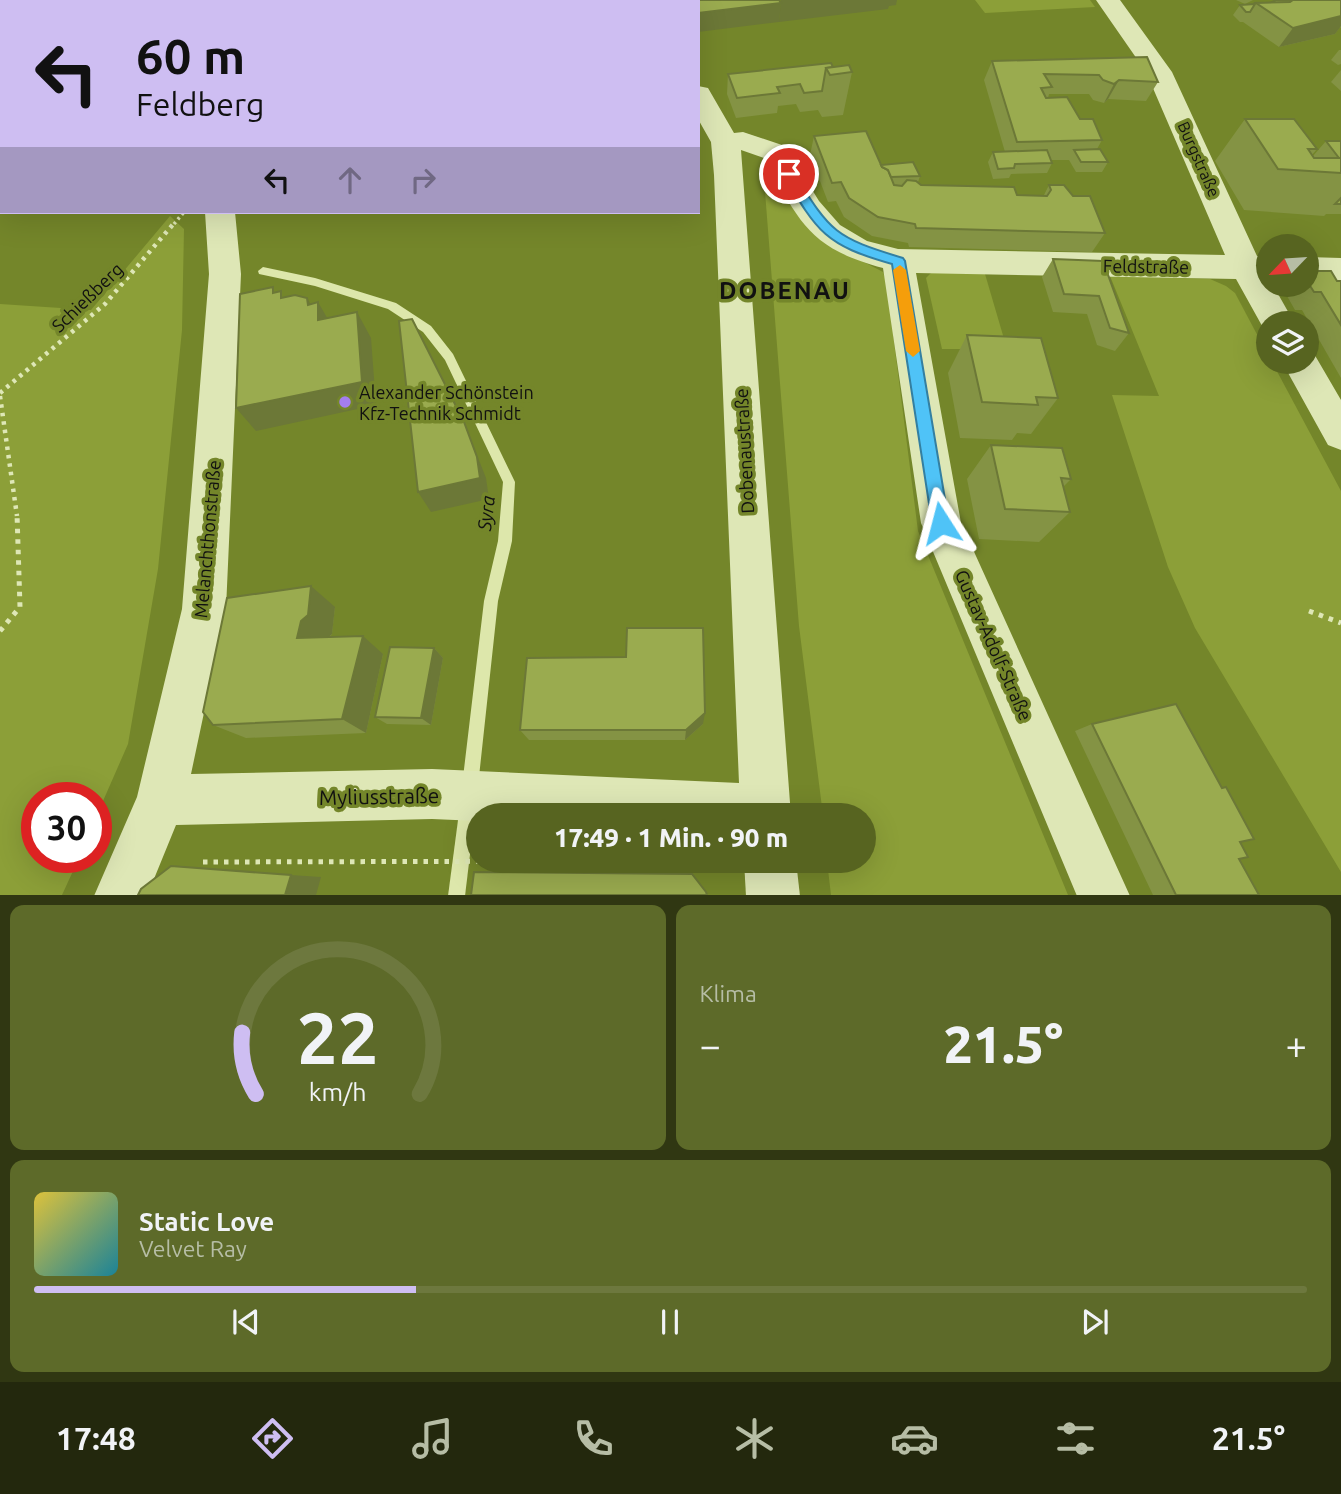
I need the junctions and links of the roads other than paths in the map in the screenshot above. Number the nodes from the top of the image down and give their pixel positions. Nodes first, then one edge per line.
1 (1108, 0) edge
2 (700, 98) edge
3 (725, 142) junction
4 (220, 214) edge
5 (898, 261) junction
6 (1256, 265) edge
7 (1256, 267) edge
8 (1320, 269) edge
9 (1341, 270) edge
10 (1307, 374) edge
11 (1341, 434) edge
12 (160, 800) junction
13 (598, 803) edge
14 (765, 803) edge
15 (771, 873) edge
16 (120, 895) edge
17 (773, 895) edge
18 (1104, 895) edge

1 - 6 street, Burgstraße
2 - 3 street, Dobenaustraße
3 - 5 street, Feldstraße
3 - 14 street, Dobenaustraße
4 - 12 street, Melanchthonstraße
5 - 7 street, Feldstraße
5 - 18 street, Gustav-Adolf-Straße
8 - 9 street
10 - 11 street
12 - 13 street, Myliusstraße
12 - 16 street, Melanchthonstraße
15 - 17 street

